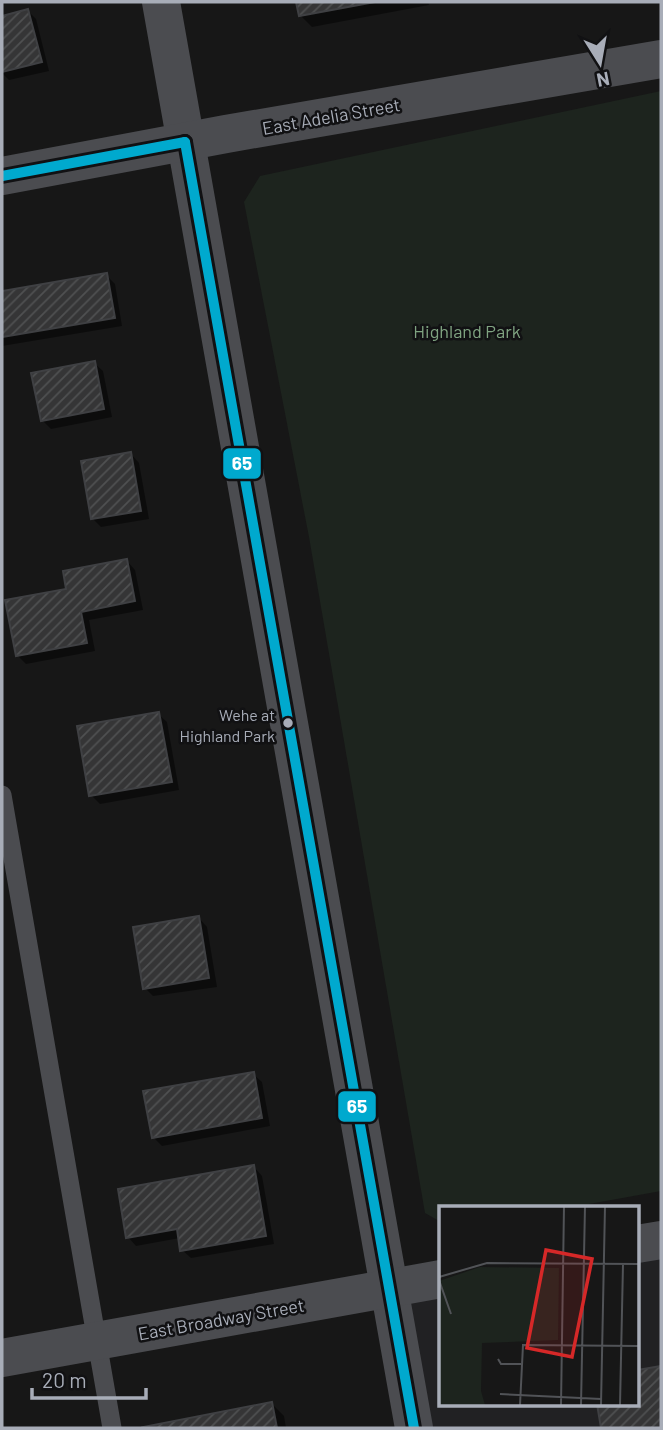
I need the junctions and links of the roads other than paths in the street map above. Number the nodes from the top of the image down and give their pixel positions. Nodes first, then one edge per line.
1 (160, 2) edge
2 (661, 59) edge
3 (185, 142) junction
4 (2, 176) edge
5 (2, 795) edge
6 (661, 1240) edge
7 (638, 1244) edge
8 (439, 1279) edge
9 (389, 1288) junction
10 (97, 1341) junction
11 (2, 1358) edge
12 (112, 1428) edge
13 (414, 1428) edge

1 - 3 street
2 - 3 street, East Adelia Street
3 - 4 street, East Adelia Street
3 - 9 street
5 - 10 lane
6 - 7 street
8 - 9 street, East Broadway Street
9 - 10 street, East Broadway Street
9 - 13 street
10 - 11 street, East Broadway Street
10 - 12 lane

